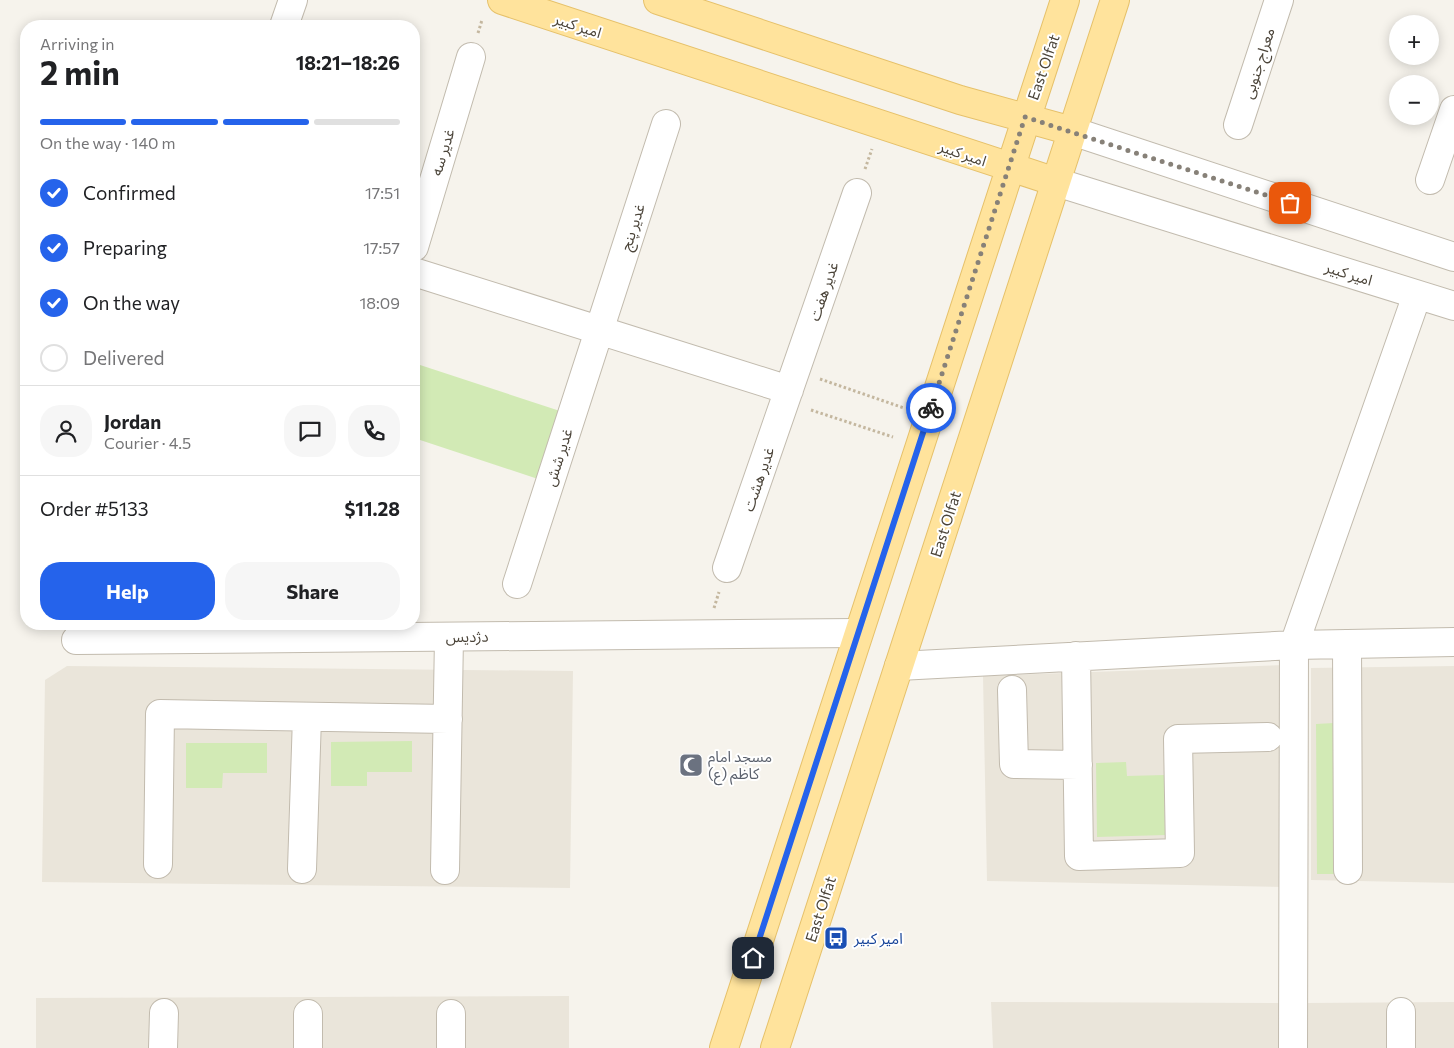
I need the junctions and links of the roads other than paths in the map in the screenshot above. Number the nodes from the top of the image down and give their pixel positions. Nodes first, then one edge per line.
1 (293, 0) edge
2 (502, 0) edge
3 (658, 0) edge
4 (1065, 0) edge
5 (1115, 0) edge
6 (1279, 0) edge
7 (286, 20) edge
8 (471, 57) road end
9 (1454, 110) edge
10 (1025, 117) junction
11 (666, 124) dead end
12 (1238, 125) dead end
13 (1072, 131) junction
14 (1009, 169) junction
15 (1430, 180) dead end
16 (1056, 182) junction
17 (856, 193) road end
18 (420, 227) edge
19 (1454, 257) edge
20 (420, 274) edge
21 (1418, 295) junction
22 (1454, 306) edge
23 (599, 330) junction
24 (790, 387) junction
25 (728, 568) road end
26 (516, 584) dead end
27 (858, 633) junction
28 (449, 637) junction
29 (76, 640) dead end
30 (1454, 642) edge
31 (1347, 644) junction
32 (1294, 645) junction
33 (1076, 656) junction
34 (899, 666) junction
35 (1012, 690) dead end
36 (307, 716) junction
37 (448, 719) junction
38 (1268, 737) dead end
39 (1078, 765) junction
40 (158, 864) dead end
41 (302, 869) dead end
42 (445, 870) dead end
43 (1348, 870) dead end
44 (164, 1012) dead end
45 (1401, 1012) dead end
46 (308, 1014) dead end
47 (451, 1014) dead end
48 (163, 1048) edge
49 (308, 1048) edge
50 (451, 1048) edge
51 (724, 1048) edge
52 (775, 1048) edge
53 (1293, 1048) edge
54 (1401, 1048) edge

1 - 7 street
2 - 14 main road, امیر کبیر
3 - 10 main road
4 - 10 main road, East Olfat
5 - 13 main road, East Olfat
6 - 12 street, معراج جنوبی
8 - 18 street, غدیر سه
9 - 15 street
10 - 13 main road
10 - 14 main road, East Olfat
11 - 23 street, غدیر پنج
13 - 16 main road, East Olfat
13 - 19 street
14 - 16 main road, امیر کبیر
14 - 27 main road, East Olfat
16 - 21 street, امیر کبیر
16 - 34 main road, East Olfat
17 - 24 street, غدیر هفت
20 - 23 street
21 - 22 street, امیر کبیر
21 - 32 street
23 - 24 street
23 - 26 street, غدیر شش
24 - 25 street, غدیر هشت
27 - 28 street, دژدیس
27 - 51 main road, East Olfat
28 - 29 street, دژدیس
28 - 37 street
30 - 31 street
31 - 32 street
31 - 43 street
32 - 33 street
32 - 53 street
33 - 34 street
33 - 39 street
34 - 52 main road, East Olfat
35 - 39 street
36 - 37 street
36 - 40 street
36 - 41 street
37 - 42 street
38 - 39 street
44 - 48 street
45 - 54 street
46 - 49 street
47 - 50 street

